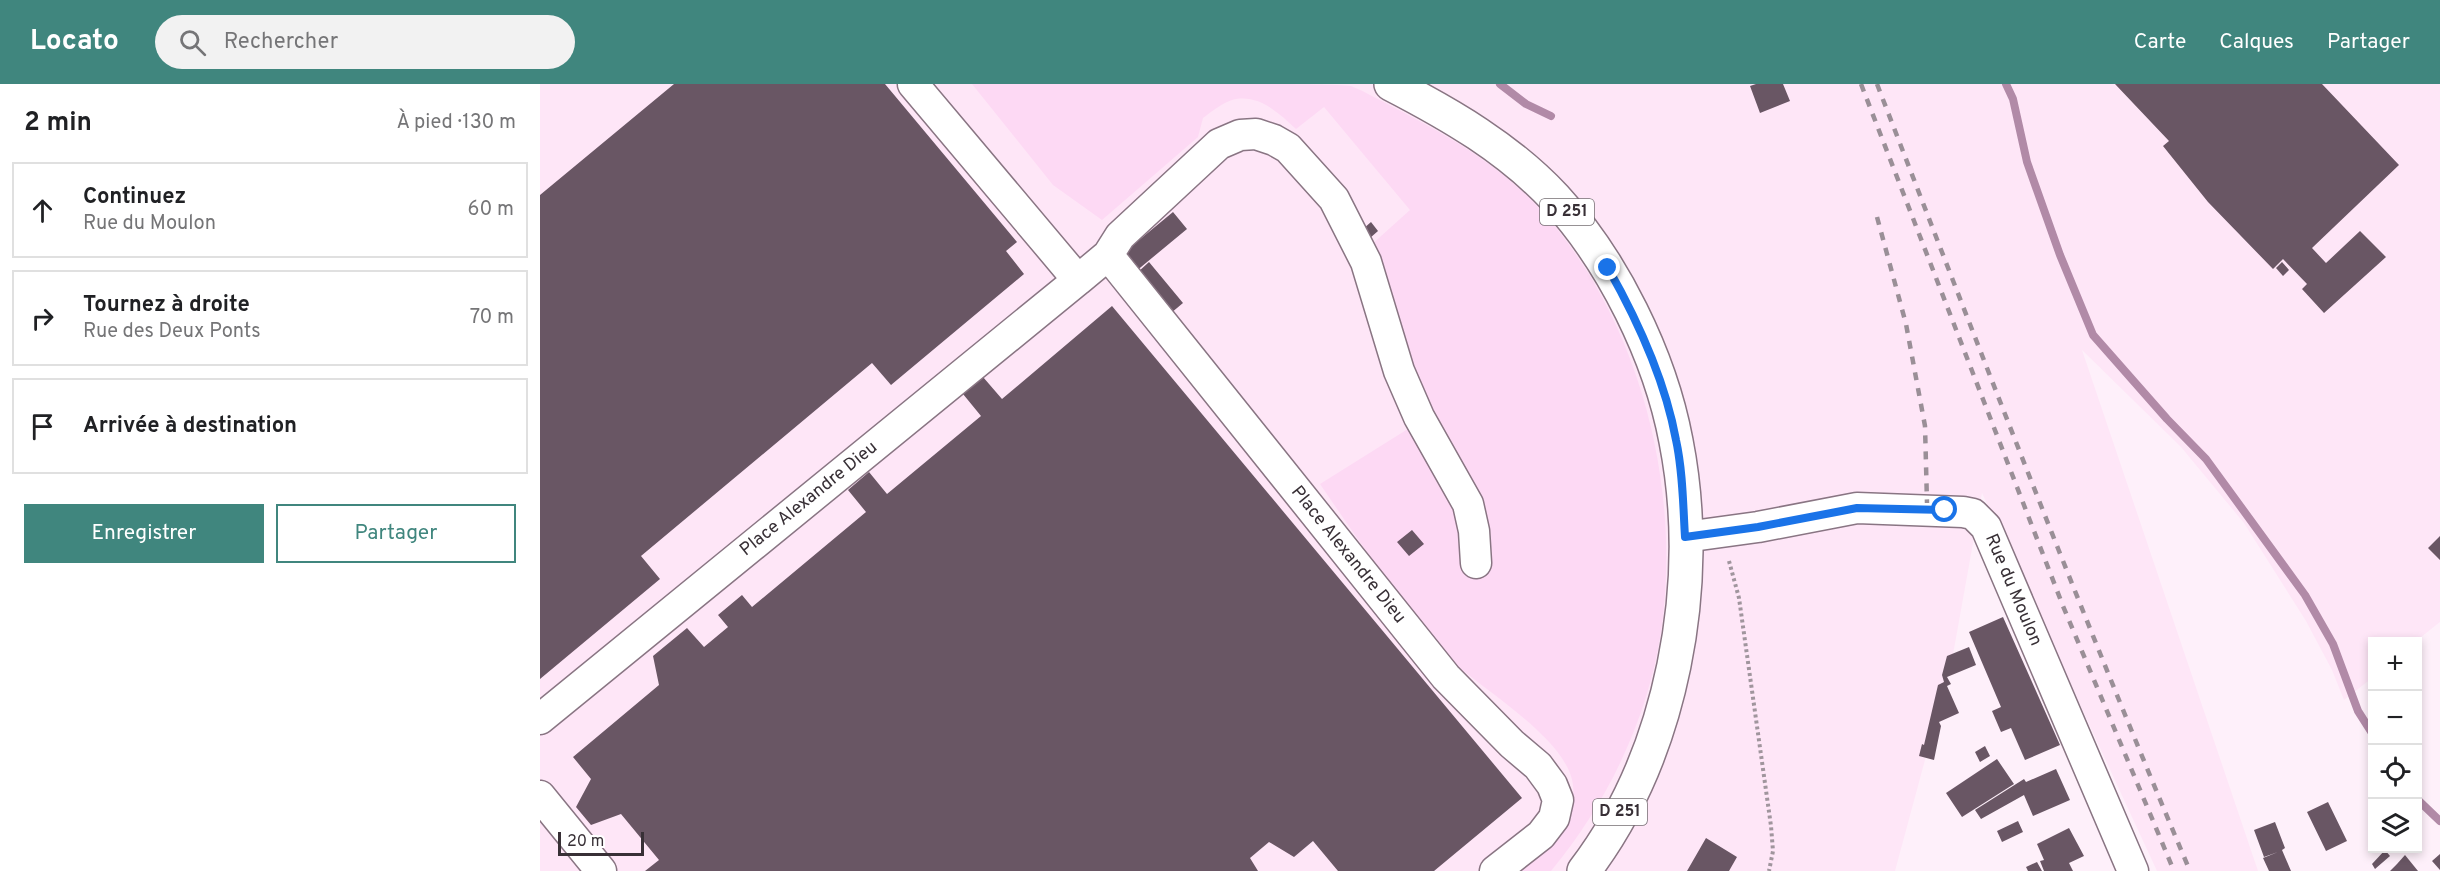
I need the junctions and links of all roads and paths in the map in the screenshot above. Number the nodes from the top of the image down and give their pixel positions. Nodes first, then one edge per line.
1 (913, 84) edge
2 (1391, 84) edge
3 (1108, 255) junction
4 (1078, 280) junction
5 (1721, 532) junction
6 (1685, 537) junction
7 (1476, 563) dead end
8 (540, 719) edge
9 (540, 796) edge
10 (601, 871) edge
11 (1495, 871) edge
12 (1584, 871) edge
13 (1769, 871) edge
14 (2133, 871) edge

1 - 4 street
2 - 6 main road, D 251
3 - 4 street, Place Alexandre Dieu
3 - 7 street
3 - 11 street, Place Alexandre Dieu
4 - 8 street, Place Alexandre Dieu
5 - 6 street, Rue du Moulon
5 - 13 path
5 - 14 street, Rue du Moulon
6 - 12 main road, D 251
9 - 10 street

